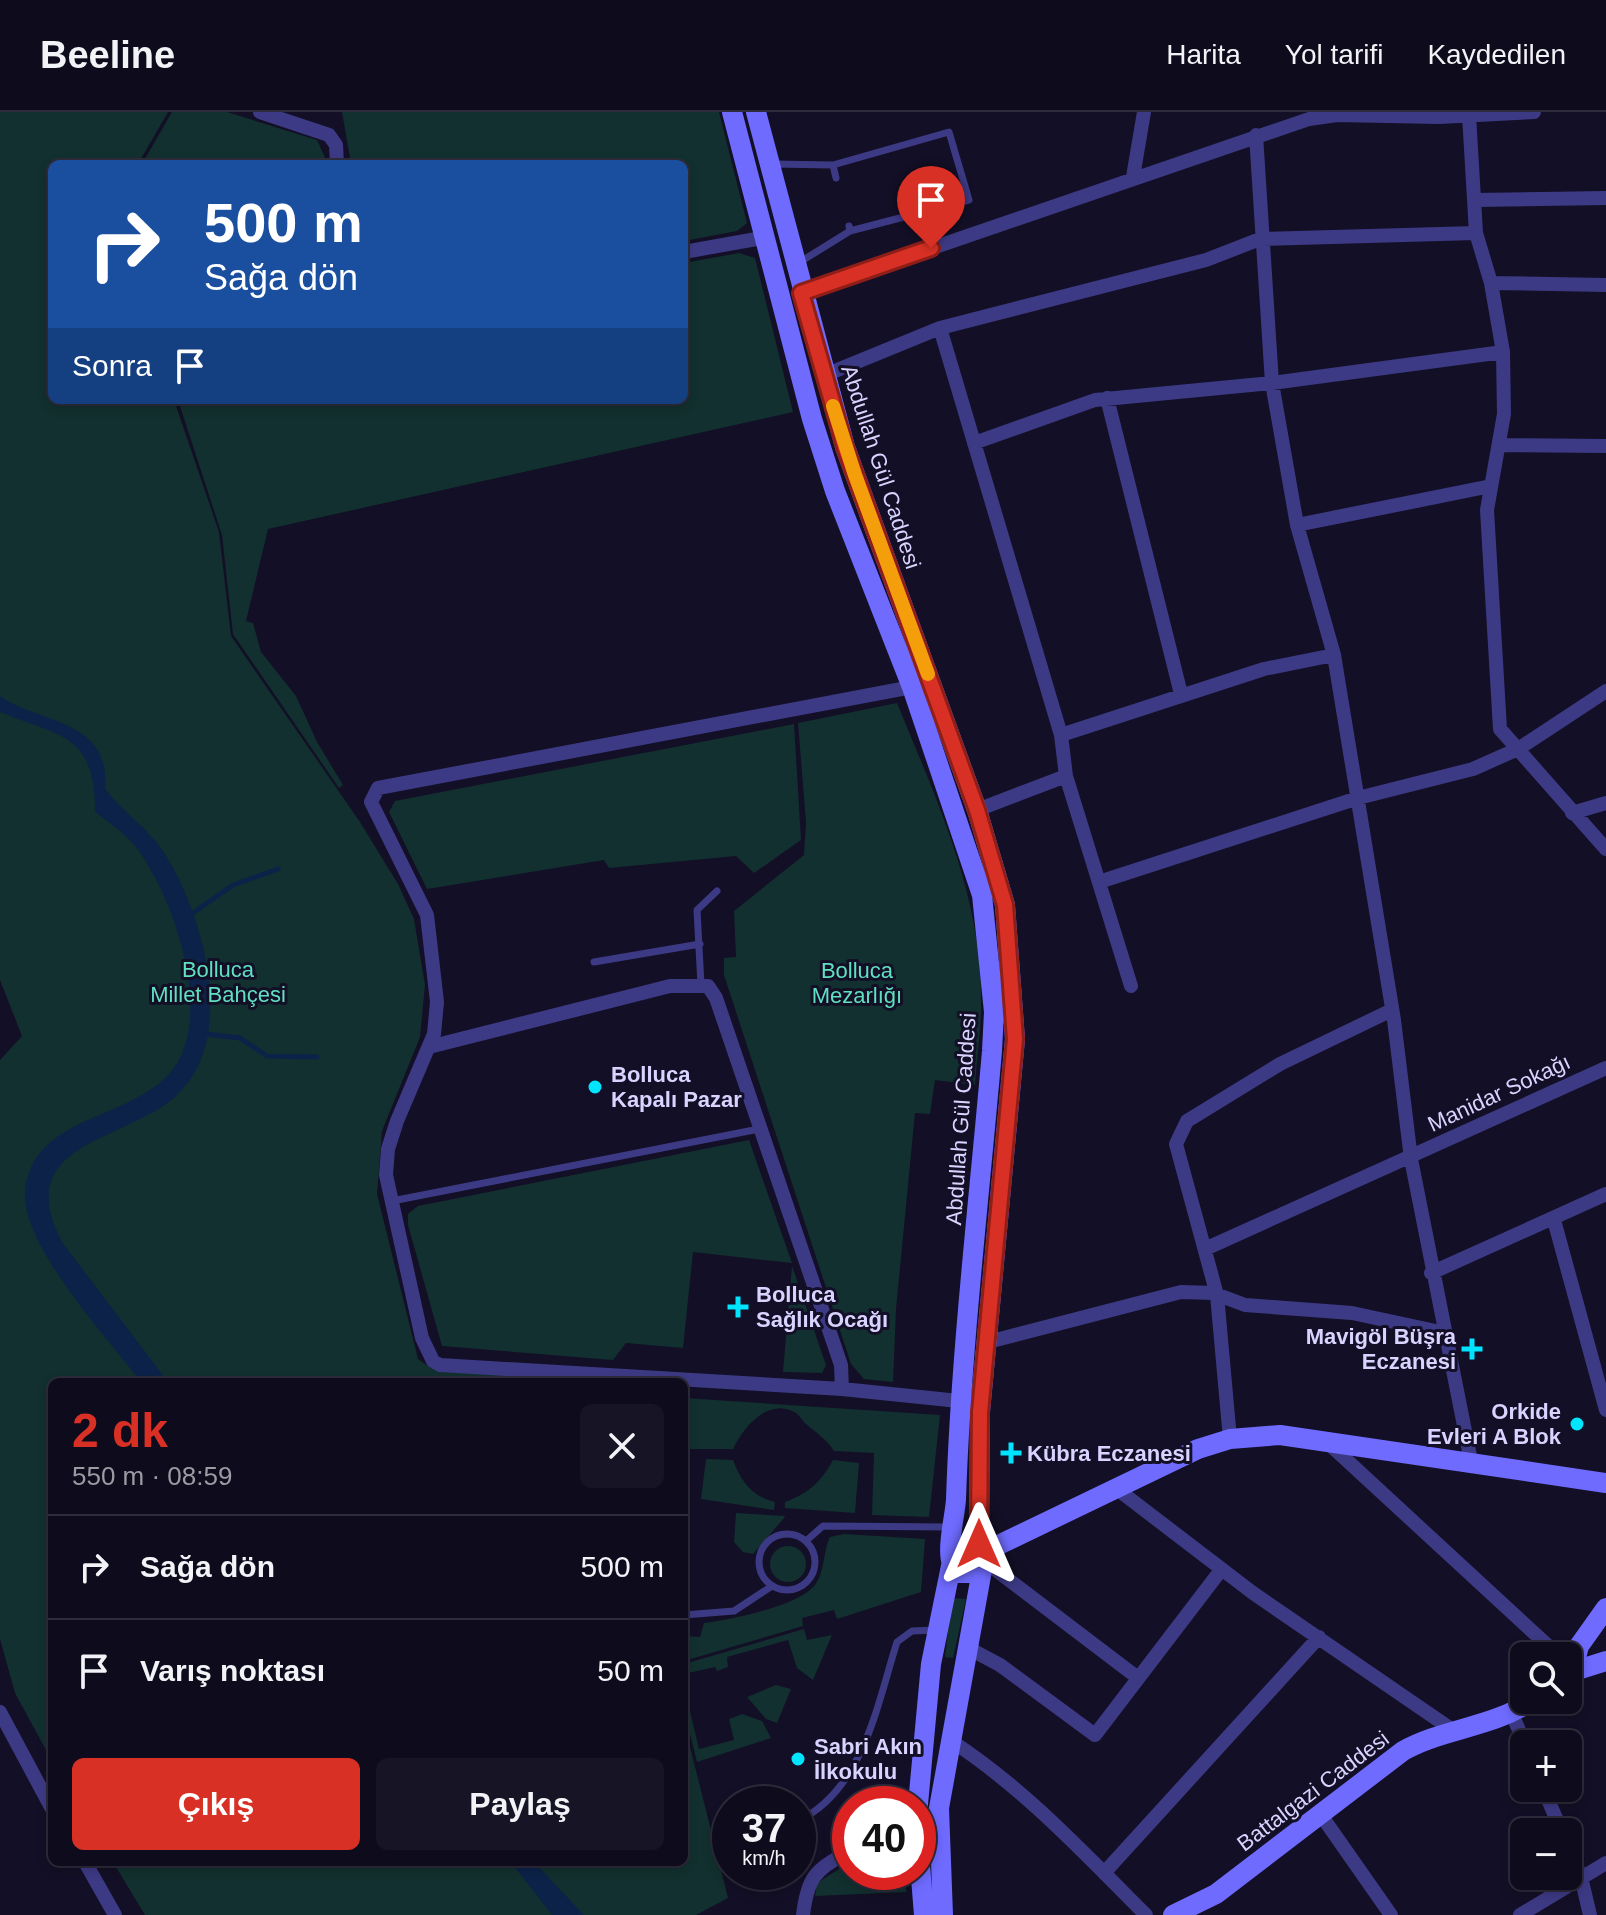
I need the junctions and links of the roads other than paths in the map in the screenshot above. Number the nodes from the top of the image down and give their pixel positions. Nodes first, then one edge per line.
1 (260, 112) edge
2 (732, 112) edge
3 (756, 112) edge
4 (1144, 112) edge
5 (1534, 112) edge
6 (1439, 114) edge
7 (1310, 115) edge
8 (1469, 115) junction
9 (1256, 135) junction
10 (337, 160) edge
11 (769, 164) junction
12 (833, 165) junction
13 (1133, 177) junction
14 (836, 178) dead end
15 (1606, 198) edge
16 (1475, 200) junction
17 (1476, 233) junction
18 (762, 238) junction
19 (1260, 239) junction
20 (688, 251) edge
21 (794, 266) junction
22 (1491, 283) junction
23 (1606, 285) edge
24 (801, 293) junction
25 (781, 299) junction
26 (940, 328) junction
27 (1503, 352) junction
28 (825, 375) junction
29 (1272, 383) junction
30 (1107, 398) junction
31 (974, 443) junction
32 (1499, 445) junction
33 (1606, 446) edge
34 (1491, 486) junction
35 (1297, 525) junction
36 (1334, 655) junction
37 (912, 687) junction
38 (1606, 691) edge
39 (1181, 694) junction
40 (1061, 735) junction
41 (1518, 749) junction
42 (1066, 776) junction
43 (1358, 798) junction
44 (1606, 803) edge
45 (977, 810) junction
46 (1572, 813) junction
47 (1606, 849) edge
48 (1099, 882) junction
49 (717, 891) dead end
50 (700, 944) junction
51 (594, 962) dead end
52 (701, 985) junction
53 (1131, 986) dead end
54 (1392, 1010) junction
55 (429, 1047) junction
56 (1606, 1068) edge
57 (759, 1129) junction
58 (1411, 1159) junction
59 (1606, 1194) edge
60 (392, 1201) junction
61 (1554, 1220) junction
62 (1205, 1249) junction
63 (1431, 1273) junction
64 (1217, 1295) junction
65 (1445, 1333) junction
66 (988, 1342) junction
67 (614, 1378) edge
68 (688, 1382) edge
69 (842, 1389) junction
70 (959, 1401) junction
71 (1606, 1410) edge
72 (1230, 1439) junction
73 (1326, 1442) junction
74 (1471, 1461) junction
75 (1606, 1483) edge
76 (1117, 1489) junction
77 (953, 1536) junction
78 (806, 1541) junction
79 (982, 1555) junction
80 (951, 1566) junction
81 (1221, 1570) junction
82 (772, 1586) junction
83 (1606, 1608) edge
84 (688, 1615) edge
85 (938, 1630) junction
86 (1319, 1637) junction
87 (1542, 1642) edge
88 (1582, 1642) edge
89 (968, 1648) junction
90 (1606, 1661) edge
91 (1582, 1663) edge
92 (1138, 1678) junction
93 (0, 1712) edge
94 (1510, 1712) edge
95 (1457, 1734) junction
96 (950, 1740) junction
97 (920, 1786) edge
98 (48, 1802) edge
99 (816, 1809) edge
100 (1321, 1815) junction
101 (832, 1860) edge
102 (1606, 1863) edge
103 (87, 1866) edge
104 (1104, 1873) junction
105 (1582, 1876) edge
106 (1582, 1881) edge
107 (922, 1890) edge
108 (1560, 1890) edge
109 (1177, 1914) edge
110 (115, 1915) edge
111 (803, 1915) edge
112 (924, 1915) edge
113 (943, 1915) edge
114 (1146, 1915) edge
115 (1391, 1915) edge
116 (1520, 1915) edge
117 (1590, 1915) edge

1 - 10 street
2 - 18 street, Abdullah Gül Caddesi
3 - 11 street, Abdullah Gül Caddesi
4 - 13 street
5 - 8 street
6 - 7 street
6 - 8 street
7 - 9 street
8 - 16 street
9 - 13 street
9 - 19 street
11 - 12 lane
11 - 21 street, Abdullah Gül Caddesi
12 - 14 lane
12 - 21 lane
13 - 24 street
15 - 16 street
16 - 17 street
17 - 19 street
17 - 22 street
18 - 20 street
18 - 25 street, Abdullah Gül Caddesi
19 - 26 street
19 - 29 street
21 - 24 street, Abdullah Gül Caddesi
22 - 23 street
22 - 27 street
24 - 25 street
24 - 28 street, Abdullah Gül Caddesi
25 - 37 street, Abdullah Gül Caddesi
26 - 28 street
26 - 31 street
27 - 29 street
27 - 32 street
28 - 45 street, Abdullah Gül Caddesi
29 - 30 street
29 - 35 street
30 - 31 street
30 - 39 street
31 - 40 street
32 - 33 street
32 - 34 street
34 - 35 street
34 - 41 street
35 - 36 street
36 - 39 street
36 - 43 street
37 - 55 street
37 - 70 street, Abdullah Gül Caddesi
38 - 41 street
39 - 40 street
40 - 42 street
41 - 43 street
41 - 46 street
42 - 45 street
42 - 48 street
43 - 48 street
43 - 54 street
44 - 46 street
45 - 66 street, Abdullah Gül Caddesi
46 - 47 street
48 - 53 street
49 - 50 lane
50 - 51 lane
50 - 52 lane
52 - 55 street
52 - 57 street
54 - 58 street
54 - 62 street
55 - 60 street
56 - 58 street, Manidar Sokağı
57 - 60 lane
57 - 69 street
58 - 62 street, Manidar Sokağı
58 - 63 street
59 - 61 street
60 - 67 street
61 - 63 street
61 - 71 street
62 - 64 street
63 - 65 street
64 - 65 street
64 - 66 street
64 - 72 street
65 - 74 street
66 - 79 street, Abdullah Gül Caddesi
68 - 69 street
69 - 70 street
70 - 77 street, Abdullah Gül Caddesi
72 - 73 street
72 - 76 street
73 - 74 street
73 - 87 street
74 - 75 street
76 - 79 street
76 - 81 street
77 - 78 lane
77 - 79 street
77 - 80 street
78 - 82 lane
78 - 82 lane
79 - 80 street
79 - 89 street, Abdullah Gül Caddesi
79 - 92 street
80 - 85 street
81 - 86 street
81 - 92 street
82 - 84 lane
83 - 88 street
85 - 97 street
85 - 99 lane
86 - 95 street
86 - 104 street
89 - 92 street
89 - 96 street, Abdullah Gül Caddesi
90 - 91 street
93 - 98 street
94 - 95 street, Battalgazi Caddesi
95 - 100 street, Battalgazi Caddesi
96 - 104 street
96 - 113 street, Abdullah Gül Caddesi
100 - 109 street, Battalgazi Caddesi
100 - 115 street
101 - 111 street
102 - 105 street
103 - 110 street
104 - 114 street
106 - 117 street
107 - 112 street
108 - 116 street

